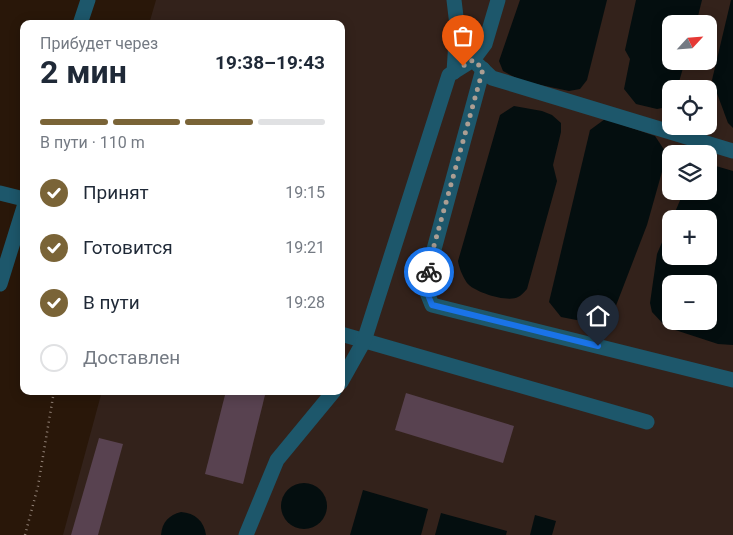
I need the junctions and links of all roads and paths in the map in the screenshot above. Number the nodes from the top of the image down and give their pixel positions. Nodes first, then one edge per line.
1 (88, 0) edge
2 (454, 0) edge
3 (498, 0) edge
4 (81, 20) edge
5 (478, 64) junction
6 (454, 72) junction
7 (733, 151) edge
8 (0, 193) edge
9 (20, 198) edge
10 (20, 220) edge
11 (0, 284) edge
12 (345, 335) edge
13 (364, 341) junction
14 (345, 375) edge
15 (733, 380) edge
16 (53, 395) edge
17 (331, 395) edge
18 (648, 422) dead end
19 (25, 535) edge
20 (246, 535) edge

1 - 4 street
2 - 6 street
3 - 5 street
5 - 6 street
5 - 7 street
5 - 15 street
6 - 13 street
8 - 9 street
10 - 11 street
12 - 13 street
13 - 14 street
13 - 18 street
16 - 19 path
17 - 20 street

